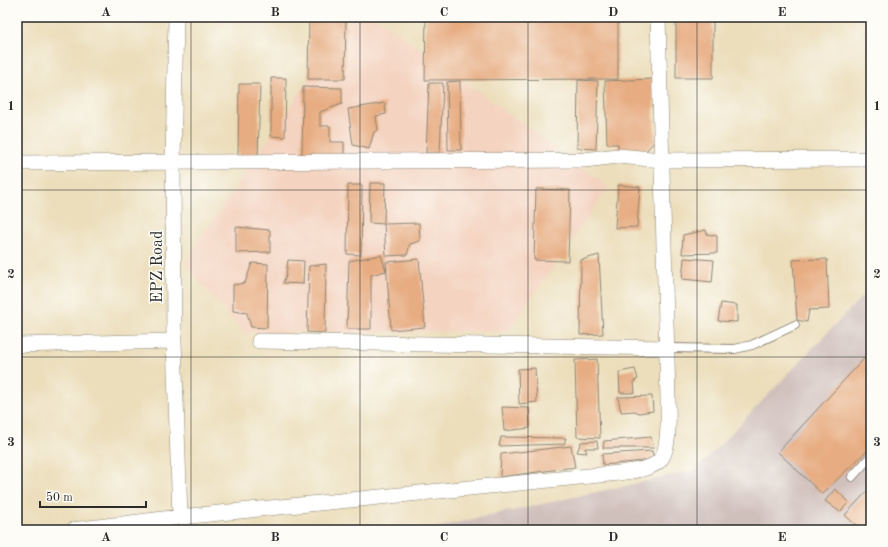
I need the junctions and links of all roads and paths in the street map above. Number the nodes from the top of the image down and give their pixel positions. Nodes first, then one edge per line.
1 (176, 17) edge
2 (658, 17) edge
3 (871, 159) edge
4 (662, 160) junction
5 (173, 162) junction
6 (17, 163) edge
7 (795, 326) dead end
8 (174, 341) junction
9 (260, 341) dead end
10 (17, 345) edge
11 (668, 348) junction
12 (871, 456) edge
13 (852, 477) dead end
14 (180, 517) junction
15 (72, 530) edge

1 - 5 street, EPZ Road
2 - 4 street
3 - 4 street
4 - 5 street
4 - 11 street
5 - 6 street
5 - 8 street, EPZ Road
7 - 11 lane
8 - 10 street
8 - 14 street, EPZ Road
9 - 11 street
11 - 14 street
12 - 13 lane
14 - 15 street

